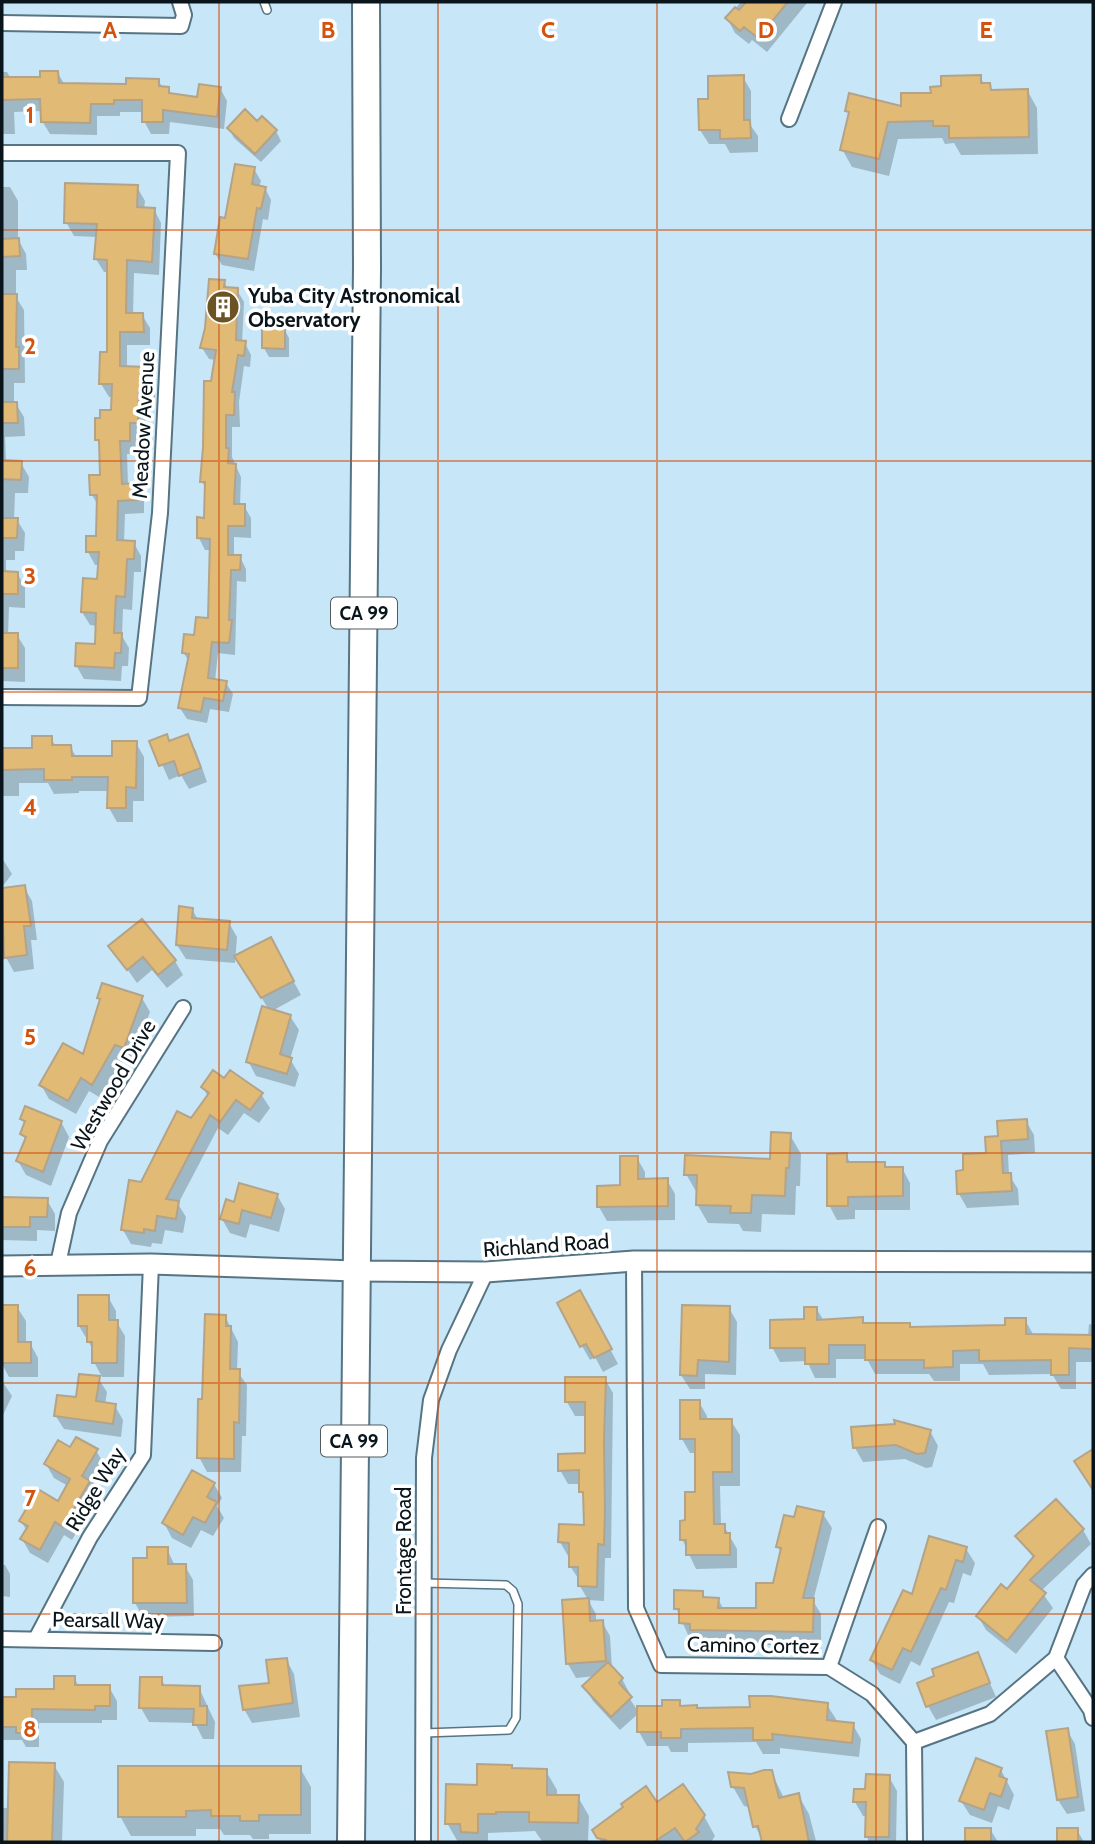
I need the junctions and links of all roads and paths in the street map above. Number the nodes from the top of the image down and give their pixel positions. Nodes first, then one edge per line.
1 (180, 2) edge
2 (366, 2) edge
3 (834, 2) edge
4 (2, 23) edge
5 (789, 118) dead end
6 (2, 153) edge
7 (2, 697) edge
8 (183, 1007) dead end
9 (634, 1261) junction
10 (1093, 1262) edge
11 (58, 1264) junction
12 (151, 1264) junction
13 (2, 1266) edge
14 (355, 1271) junction
15 (486, 1272) junction
16 (878, 1527) dead end
17 (1093, 1575) edge
18 (424, 1583) junction
19 (2, 1639) edge
20 (36, 1639) junction
21 (214, 1643) dead end
22 (1056, 1658) junction
23 (829, 1667) junction
24 (1093, 1718) edge
25 (424, 1733) junction
26 (914, 1742) junction
27 (351, 1842) edge
28 (423, 1842) edge
29 (915, 1842) edge

1 - 4 street
2 - 14 highway, CA 99
3 - 5 street
6 - 7 street, Meadow Avenue
8 - 11 street, Westwood Drive
9 - 10 street, Richland Road
9 - 15 street, Richland Road
9 - 23 street, Camino Cortez
11 - 12 street, Richland Road
11 - 13 street, Richland Road
12 - 14 street, Richland Road
12 - 20 street, Ridge Way
14 - 15 street, Richland Road
14 - 27 highway, CA 99
15 - 18 street, Frontage Road
16 - 23 street
17 - 22 street
18 - 25 street, Frontage Road
18 - 25 lane
19 - 20 street, Pearsall Way
20 - 21 street, Pearsall Way
22 - 24 street
22 - 26 street
23 - 26 street, Camino Cortez
25 - 28 street, Frontage Road
26 - 29 street

